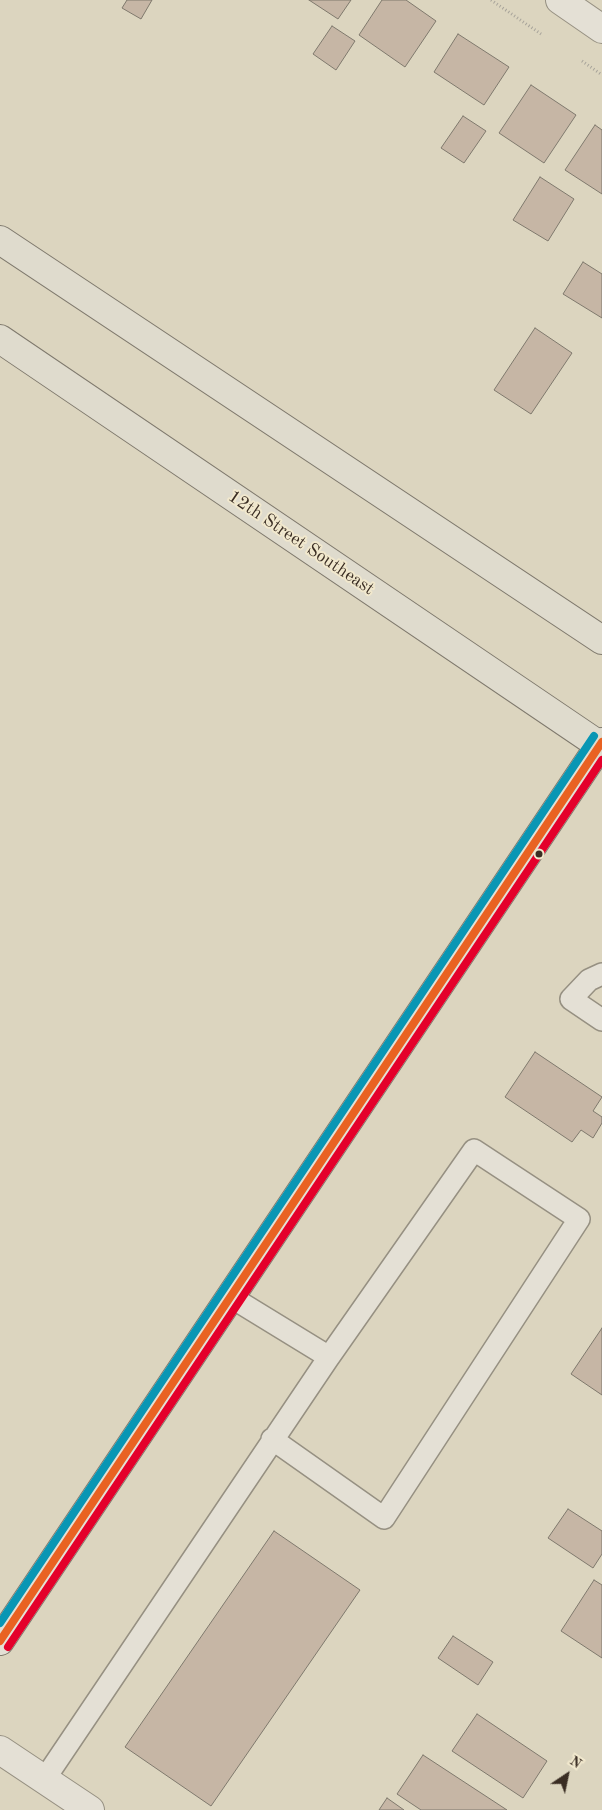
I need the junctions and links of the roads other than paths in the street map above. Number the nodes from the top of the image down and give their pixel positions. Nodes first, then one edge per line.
1 (560, 0) edge
2 (602, 29) edge
3 (0, 240) edge
4 (0, 339) edge
5 (602, 640) edge
6 (601, 745) edge
7 (602, 974) edge
8 (602, 1020) edge
9 (230, 1296) junction
10 (329, 1357) junction
11 (272, 1439) junction
12 (0, 1641) edge
13 (0, 1750) edge
14 (44, 1780) junction
15 (90, 1810) edge

1 - 2 main road
3 - 5 main road
4 - 6 main road, 12th Street Southeast
6 - 9 main road
7 - 8 lane
9 - 10 lane
9 - 12 main road
10 - 11 lane
10 - 11 lane
11 - 14 lane
13 - 14 main road
14 - 15 main road

